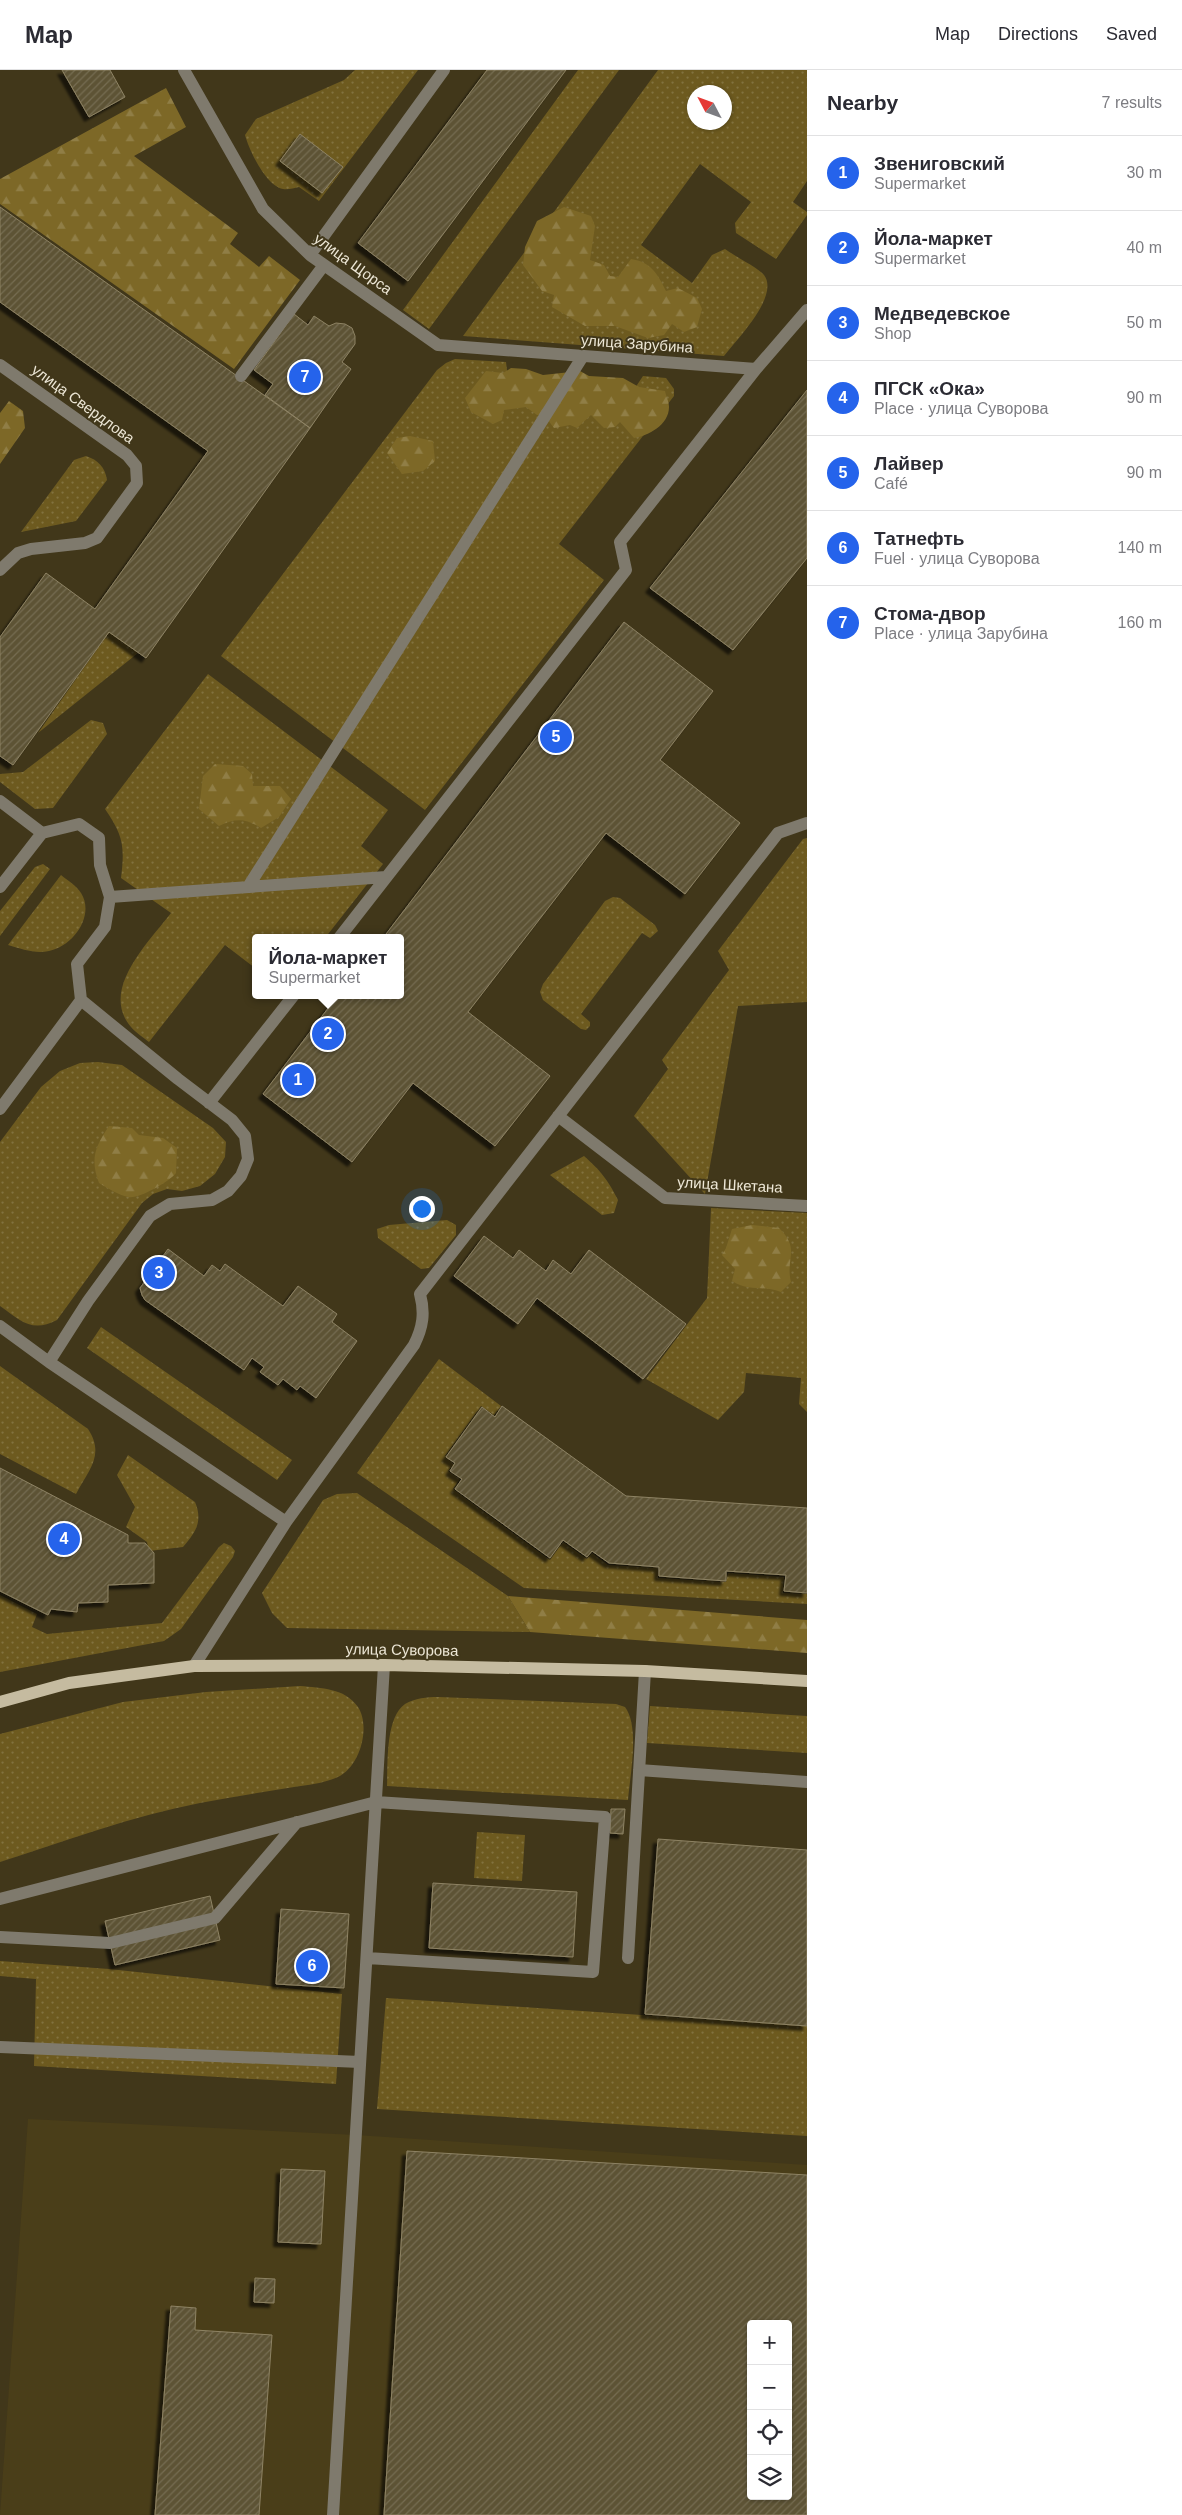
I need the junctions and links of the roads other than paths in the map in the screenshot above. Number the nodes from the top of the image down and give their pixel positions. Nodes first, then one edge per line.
1 (184, 70) edge
2 (444, 70) edge
3 (310, 255) junction
4 (324, 265) junction
5 (807, 310) edge
6 (438, 345) joint
7 (583, 356) junction
8 (0, 364) edge
9 (756, 369) junction
10 (242, 376) dead end
11 (0, 570) edge
12 (0, 801) edge
13 (807, 823) edge
14 (42, 833) junction
15 (386, 877) junction
16 (0, 887) edge
17 (248, 887) junction
18 (110, 898) junction
19 (342, 934) edge
20 (291, 999) edge
21 (81, 1000) junction
22 (209, 1103) junction
23 (0, 1109) edge
24 (558, 1116) junction
25 (807, 1206) edge
26 (0, 1326) edge
27 (49, 1362) junction
28 (286, 1522) junction
29 (384, 1665) junction
30 (194, 1666) junction
31 (645, 1672) junction
32 (807, 1681) edge
33 (0, 1702) edge
34 (639, 1770) junction
35 (807, 1782) edge
36 (376, 1802) junction
37 (297, 1822) junction
38 (0, 1899) edge
39 (0, 1937) edge
40 (367, 1958) junction
41 (628, 1958) dead end
42 (0, 2047) edge
43 (360, 2062) junction
44 (332, 2515) edge

1 - 3 street, улица Щорса
2 - 3 street
3 - 4 street, улица Щорса
4 - 6 street, улица Щорса
4 - 10 street
5 - 9 street
6 - 7 street, улица Зарубина
7 - 9 street, улица Зарубина
7 - 17 street
8 - 11 street, улица Свердлова
9 - 15 street
12 - 14 street
13 - 24 street
14 - 16 street
14 - 18 street
15 - 17 street
15 - 19 street
17 - 18 street
18 - 21 street
20 - 22 street
21 - 22 street
21 - 23 street
22 - 27 street
24 - 25 street, улица Шкетана
24 - 28 street
26 - 27 street
27 - 28 street
28 - 30 street
29 - 30 main road, улица Суворова
29 - 31 main road, улица Суворова
29 - 36 street
30 - 33 main road, улица Суворова
31 - 32 main road, улица Суворова
31 - 34 street
34 - 35 street
34 - 41 street
36 - 37 street
36 - 40 street
36 - 40 street
37 - 38 street
37 - 39 street
40 - 43 street
42 - 43 street
43 - 44 street

